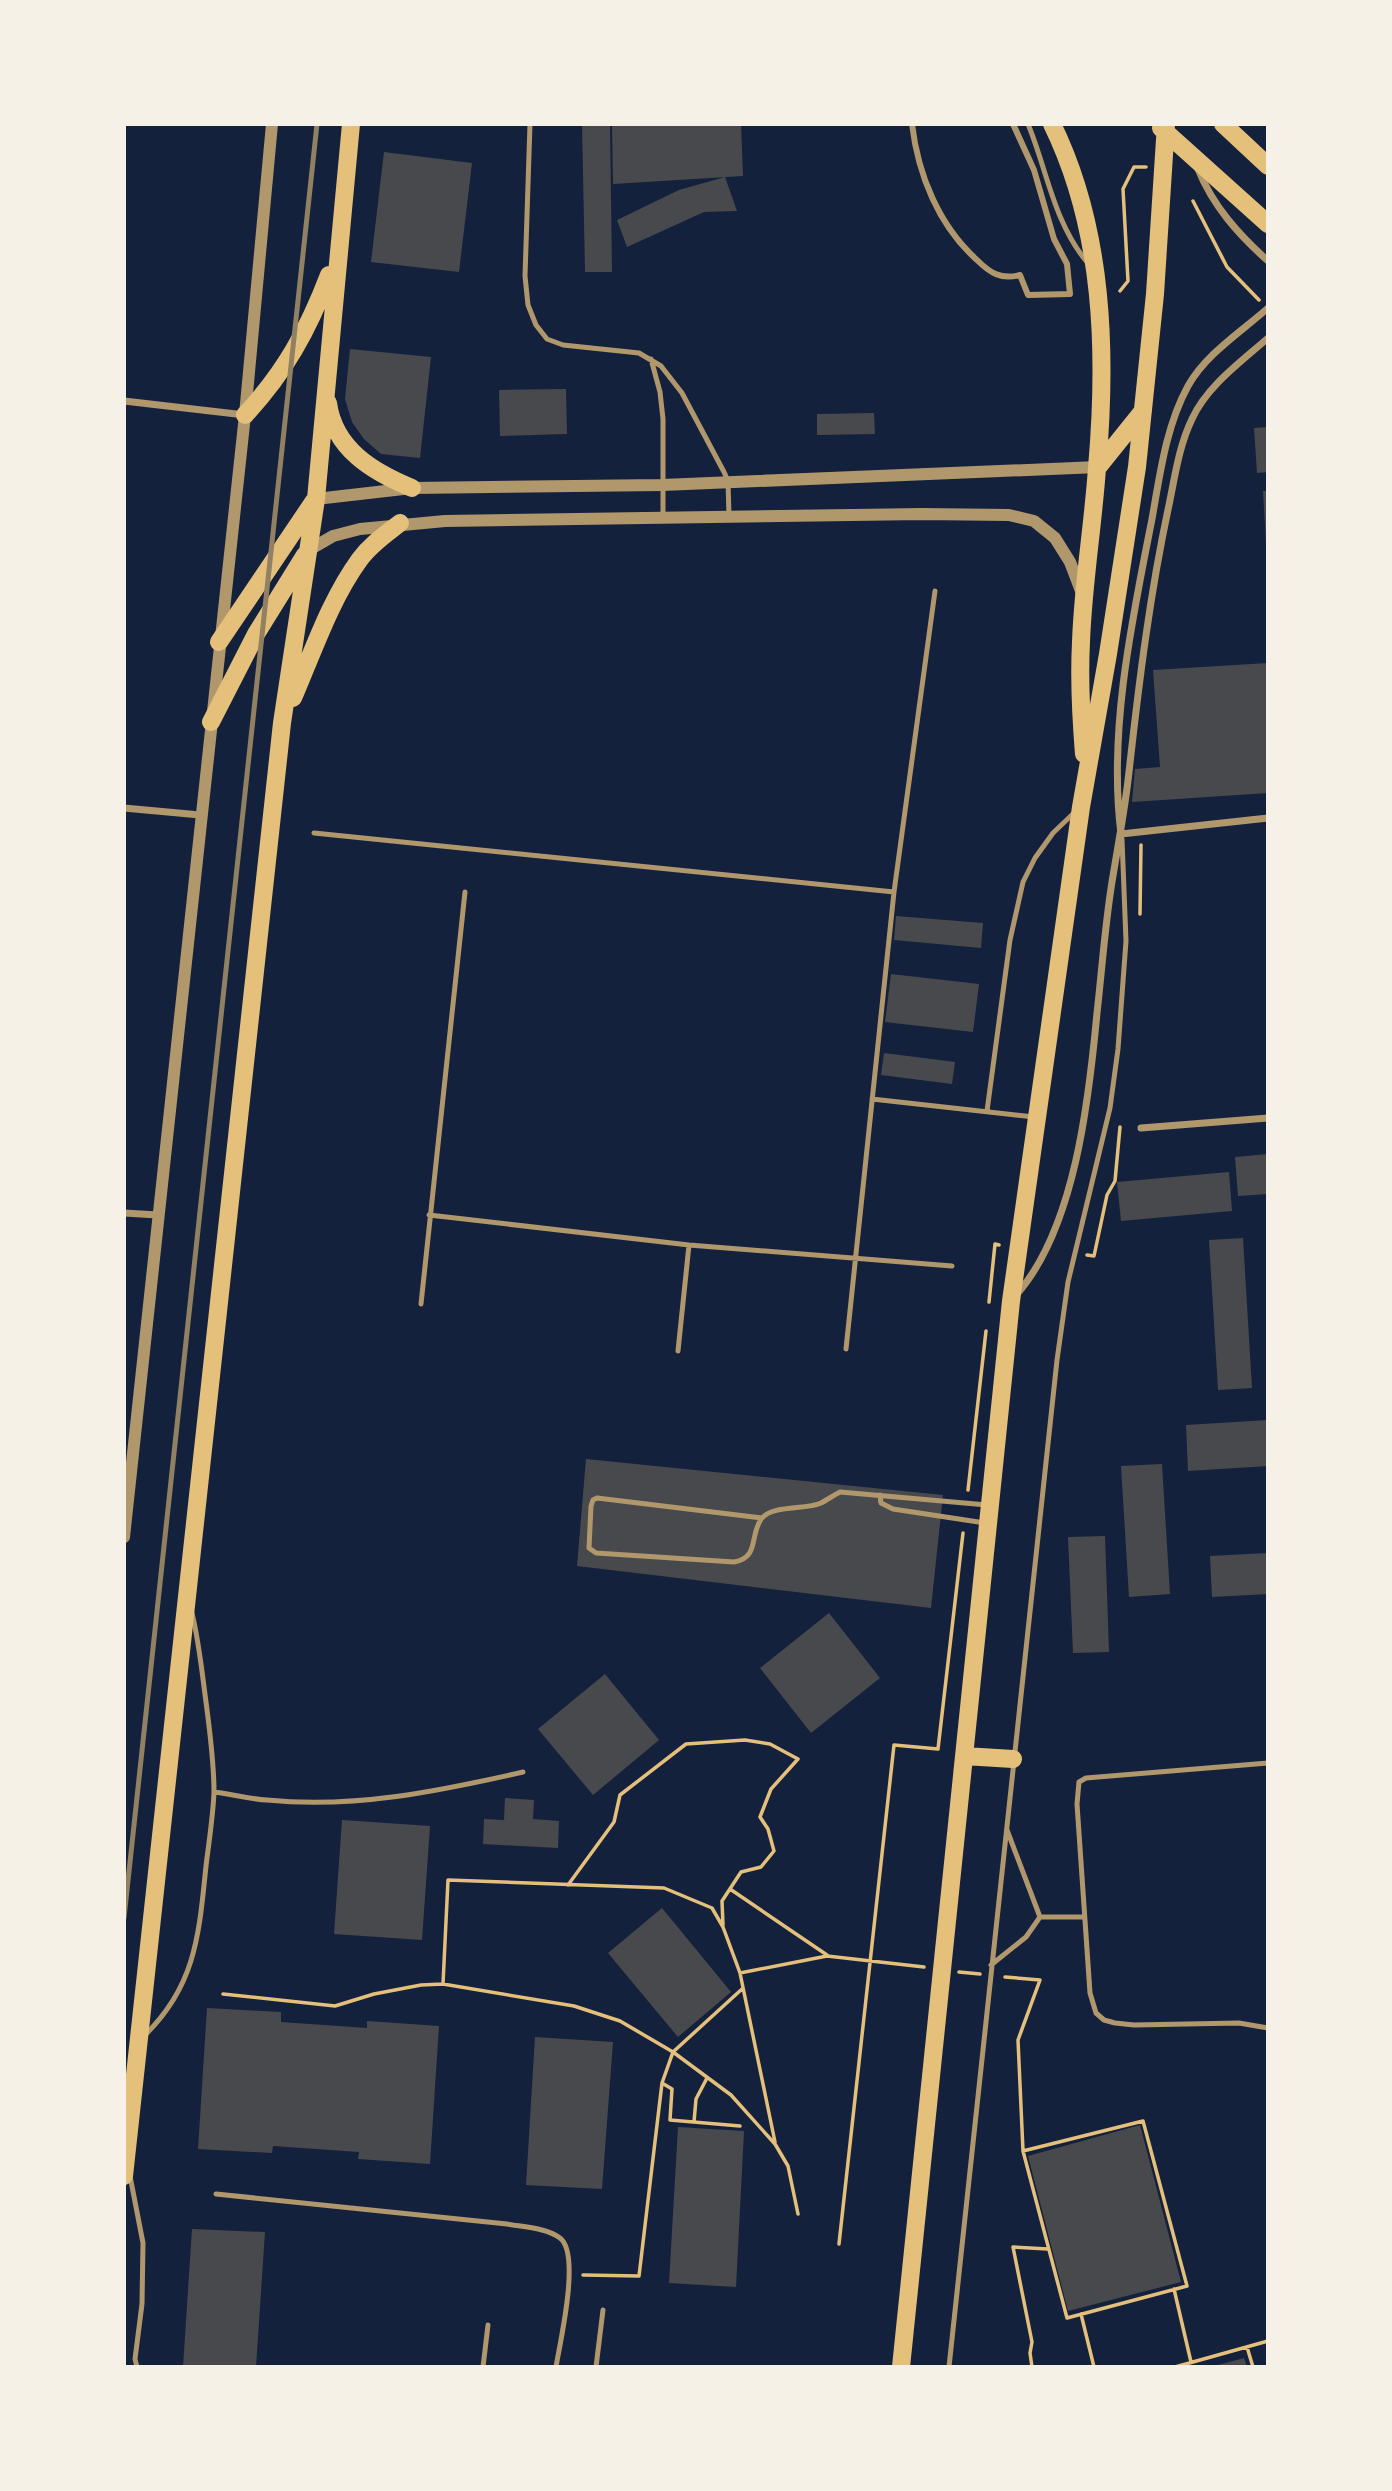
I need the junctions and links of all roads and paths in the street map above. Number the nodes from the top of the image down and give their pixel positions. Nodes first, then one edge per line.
1 (272, 124) edge
2 (351, 124) edge
3 (530, 124) edge
4 (912, 124) edge
5 (1013, 124) edge
6 (1028, 124) edge
7 (1052, 124) edge
8 (1223, 124) edge
9 (1163, 127) edge
10 (1194, 158) junction
11 (1268, 166) edge
12 (1149, 167) dead end
13 (1193, 201) dead end
14 (1268, 224) edge
15 (337, 256) junction
16 (1268, 261) edge
17 (1095, 271) junction
18 (1120, 290) dead end
19 (1261, 301) dead end
20 (1268, 308) edge
21 (1268, 338) edge
22 (651, 359) junction
23 (325, 383) junction
24 (124, 401) edge
25 (1143, 411) junction
26 (245, 415) junction
27 (1098, 467) junction
28 (728, 481) junction
29 (662, 485) junction
30 (412, 488) junction
31 (316, 499) junction
32 (663, 517) junction
33 (729, 517) junction
34 (400, 523) junction
35 (309, 550) junction
36 (935, 591) dead end
37 (1084, 598) junction
38 (219, 642) junction
39 (211, 723) junction
40 (282, 723) junction
41 (1086, 778) junction
42 (1081, 807) junction
43 (124, 808) edge
44 (200, 815) junction
45 (1268, 818) edge
46 (314, 833) dead end
47 (1121, 835) junction
48 (465, 892) dead end
49 (894, 892) junction
50 (872, 1100) junction
51 (987, 1111) junction
52 (1037, 1117) junction
53 (1268, 1118) edge
54 (1141, 1128) dead end
55 (1108, 1195) dead end
56 (124, 1213) edge
57 (158, 1215) junction
58 (429, 1215) junction
59 (995, 1244) dead end
60 (689, 1245) junction
61 (1094, 1256) dead end
62 (856, 1258) junction
63 (952, 1266) dead end
64 (1011, 1301) junction
65 (421, 1304) dead end
66 (988, 1313) dead end
67 (987, 1327) dead end
68 (846, 1349) dead end
69 (678, 1351) dead end
70 (880, 1495) junction
71 (967, 1503) junction
72 (989, 1514) junction
73 (762, 1518) junction
74 (965, 1520) junction
75 (124, 1537) edge
76 (187, 1597) junction
77 (964, 1756) junction
78 (1013, 1759) junction
79 (1268, 1763) edge
80 (523, 1772) dead end
81 (214, 1791) junction
82 (1007, 1829) junction
83 (568, 1885) junction
84 (730, 1889) junction
85 (1040, 1917) junction
86 (1084, 1917) junction
87 (723, 1927) junction
88 (827, 1955) junction
89 (870, 1961) junction
90 (901, 1965) dead end
91 (991, 1965) junction
92 (740, 1973) junction
93 (1000, 1976) dead end
94 (443, 1984) junction
95 (742, 1989) junction
96 (223, 1994) dead end
97 (1268, 2028) edge
98 (139, 2041) junction
99 (673, 2052) junction
100 (708, 2077) junction
101 (662, 2083) junction
102 (694, 2122) junction
103 (740, 2126) dead end
104 (775, 2144) junction
105 (1023, 2151) junction
106 (125, 2168) edge
107 (216, 2194) dead end
108 (798, 2214) dead end
109 (839, 2244) dead end
110 (1048, 2249) junction
111 (578, 2283) dead end
112 (1174, 2289) junction
113 (603, 2311) dead end
114 (1081, 2314) junction
115 (488, 2325) dead end
116 (1268, 2341) edge
117 (1247, 2347) junction
118 (1191, 2362) junction
119 (137, 2367) edge
120 (483, 2367) edge
121 (556, 2367) edge
122 (596, 2367) edge
123 (901, 2367) edge
124 (949, 2367) edge
125 (1032, 2367) edge
126 (1094, 2367) edge
127 (1175, 2367) edge
128 (1253, 2367) edge

1 - 26 street
2 - 15 main road
3 - 22 lane
4 - 5 street
6 - 17 lane
7 - 17 main road
8 - 11 main road
9 - 10 main road
9 - 25 main road
10 - 14 main road
10 - 16 street
12 - 18 path
13 - 19 path
15 - 23 main road
15 - 26 main road
17 - 27 main road
20 - 47 street
21 - 47 street
22 - 28 lane
22 - 29 lane
23 - 30 main road
23 - 31 main road
24 - 26 street
25 - 27 main road
25 - 41 main road
26 - 38 street
27 - 28 street
27 - 37 main road
28 - 29 street
28 - 33 lane
29 - 30 street
29 - 32 lane
30 - 31 street
31 - 35 main road
31 - 38 main road
32 - 33 street
32 - 34 street
33 - 37 street
34 - 35 street
34 - 40 main road
35 - 39 main road
35 - 40 main road
36 - 49 lane
37 - 41 main road
38 - 39 street
39 - 44 street
40 - 76 main road
41 - 42 main road
42 - 51 lane
42 - 52 main road
43 - 44 street
44 - 57 street
45 - 47 street
46 - 49 lane
47 - 64 street
47 - 78 lane
48 - 58 lane
49 - 50 lane
50 - 51 lane
50 - 62 lane
51 - 52 lane
52 - 64 main road
53 - 54 street
55 - 61 path
56 - 57 street
57 - 75 street
58 - 60 lane
58 - 65 lane
59 - 66 path
60 - 62 lane
60 - 69 lane
62 - 63 lane
62 - 68 lane
64 - 72 main road
67 - 71 path
70 - 71 lane
70 - 73 lane
70 - 74 lane
71 - 72 lane
72 - 74 lane
72 - 77 main road
73 - 73 lane
74 - 89 path
76 - 81 lane
76 - 98 main road
77 - 78 main road
77 - 123 main road
78 - 82 lane
79 - 86 lane
80 - 81 lane
81 - 98 lane
82 - 85 lane
82 - 91 lane
83 - 84 path
83 - 87 path
83 - 94 path
84 - 87 path
84 - 88 path
85 - 86 lane
85 - 91 lane
86 - 97 lane
87 - 92 path
88 - 89 path
88 - 92 path
89 - 90 path
89 - 109 path
91 - 124 lane
92 - 95 path
93 - 105 path
94 - 96 path
94 - 99 path
95 - 99 path
95 - 104 path
98 - 106 main road
99 - 100 path
99 - 101 path
100 - 102 path
100 - 104 path
101 - 102 path
101 - 111 path
102 - 103 path
104 - 108 path
105 - 110 path
105 - 112 path
106 - 119 lane
107 - 121 lane
110 - 114 path
110 - 125 path
112 - 114 path
112 - 118 path
113 - 122 lane
114 - 126 path
115 - 120 lane
116 - 117 path
117 - 118 path
117 - 128 path
118 - 127 path

